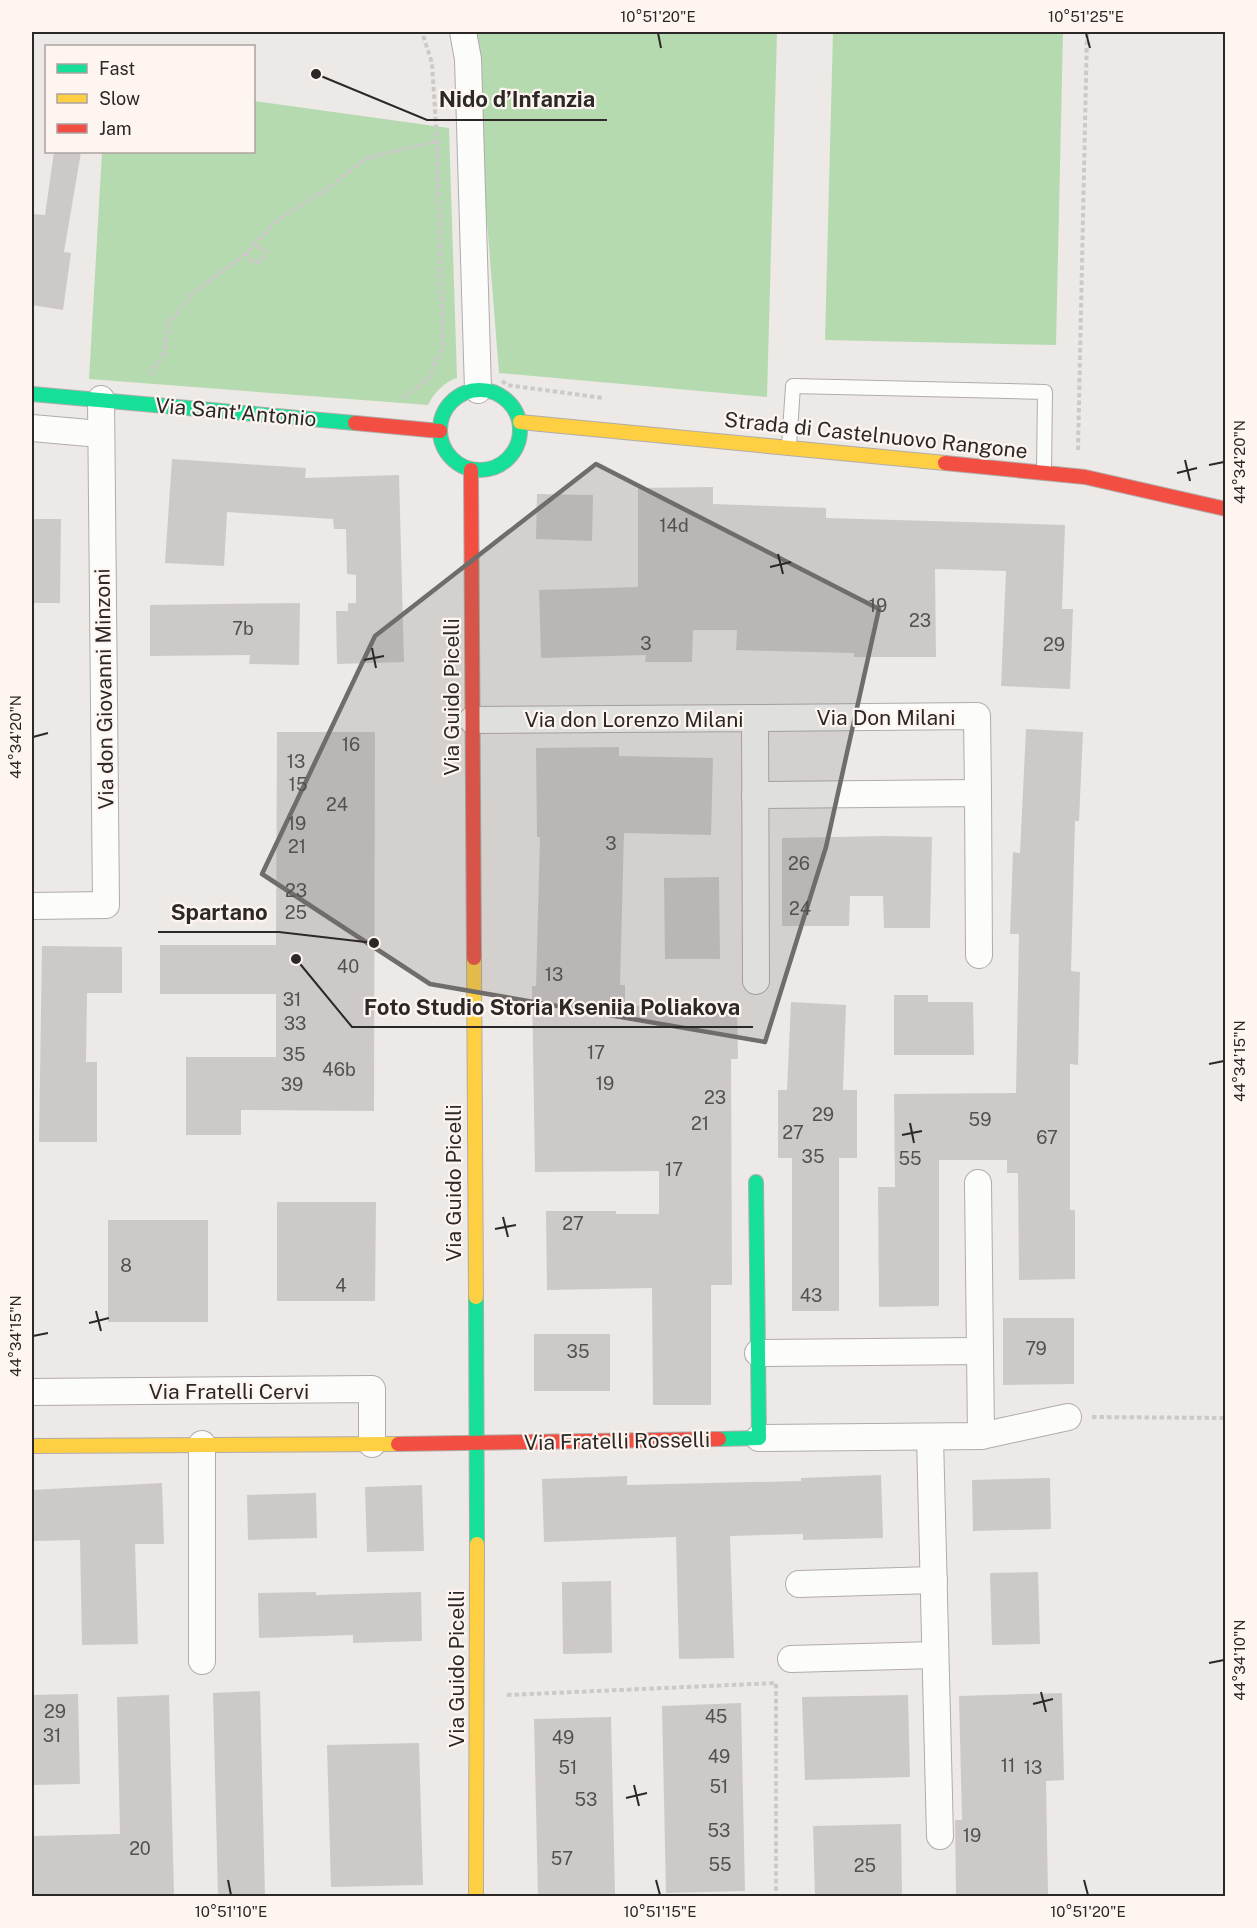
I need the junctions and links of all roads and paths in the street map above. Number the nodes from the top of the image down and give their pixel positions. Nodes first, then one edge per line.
1 (422, 32) edge
2 (463, 32) edge
3 (1087, 32) edge
4 (437, 141) junction
5 (253, 246) junction
6 (246, 253) junction
7 (148, 377) dead end
8 (487, 384) junction
9 (32, 394) edge
10 (101, 399) junction
11 (400, 399) dead end
12 (615, 400) dead end
13 (520, 422) junction
14 (32, 428) edge
15 (440, 431) junction
16 (100, 434) junction
17 (789, 446) junction
18 (1078, 450) dead end
19 (471, 470) junction
20 (1044, 472) junction
21 (1226, 509) edge
22 (755, 718) junction
23 (472, 720) junction
24 (978, 793) junction
25 (755, 795) junction
26 (32, 906) edge
27 (979, 955) dead end
28 (756, 981) dead end
29 (756, 1182) dead end
30 (978, 1183) dead end
31 (980, 1351) junction
32 (758, 1353) junction
33 (32, 1392) edge
34 (1068, 1417) joint
35 (1226, 1418) edge
36 (981, 1436) junction
37 (930, 1437) junction
38 (759, 1438) junction
39 (202, 1444) junction
40 (372, 1444) junction
41 (475, 1444) junction
42 (32, 1446) edge
43 (934, 1580) junction
44 (799, 1584) dead end
45 (935, 1655) junction
46 (791, 1659) dead end
47 (202, 1661) dead end
48 (497, 1696) dead end
49 (940, 1836) dead end
50 (476, 1896) edge
51 (776, 1896) edge

1 - 4 path
2 - 8 street
3 - 18 path
4 - 5 path
4 - 11 path
5 - 6 path
5 - 6 path
6 - 7 path
8 - 12 path
8 - 13 street
8 - 15 street
9 - 10 street, Via Sant'Antonio
10 - 15 street, Via Sant'Antonio
10 - 16 street, Via don Giovanni Minzoni
13 - 17 street, Strada di Castelnuovo Rangone
13 - 19 street
14 - 16 street
15 - 19 street
16 - 26 street, Via don Giovanni Minzoni
17 - 20 street, Strada di Castelnuovo Rangone
17 - 20 lane
19 - 23 street, Via Guido Picelli
20 - 21 street, Strada di Castelnuovo Rangone
22 - 23 street, Via don Lorenzo Milani
22 - 24 street, Via Don Milani
22 - 25 street, Via don Lorenzo Milani
23 - 41 street, Via Guido Picelli
24 - 25 street
24 - 27 street
25 - 28 street, Via don Lorenzo Milani
29 - 32 street
30 - 31 street
31 - 32 street
31 - 36 street
32 - 38 street
33 - 40 street, Via Fratelli Cervi
34 - 35 path
34 - 36 street, Via Fratelli Rosselli
36 - 37 street, Via Fratelli Rosselli
37 - 38 street, Via Fratelli Rosselli
37 - 43 street
38 - 41 street, Via Fratelli Rosselli
39 - 40 street
39 - 42 street
39 - 47 street
40 - 41 street
41 - 50 street, Via Guido Picelli
43 - 44 street
43 - 45 street
45 - 46 street
45 - 49 street
48 - 51 path

